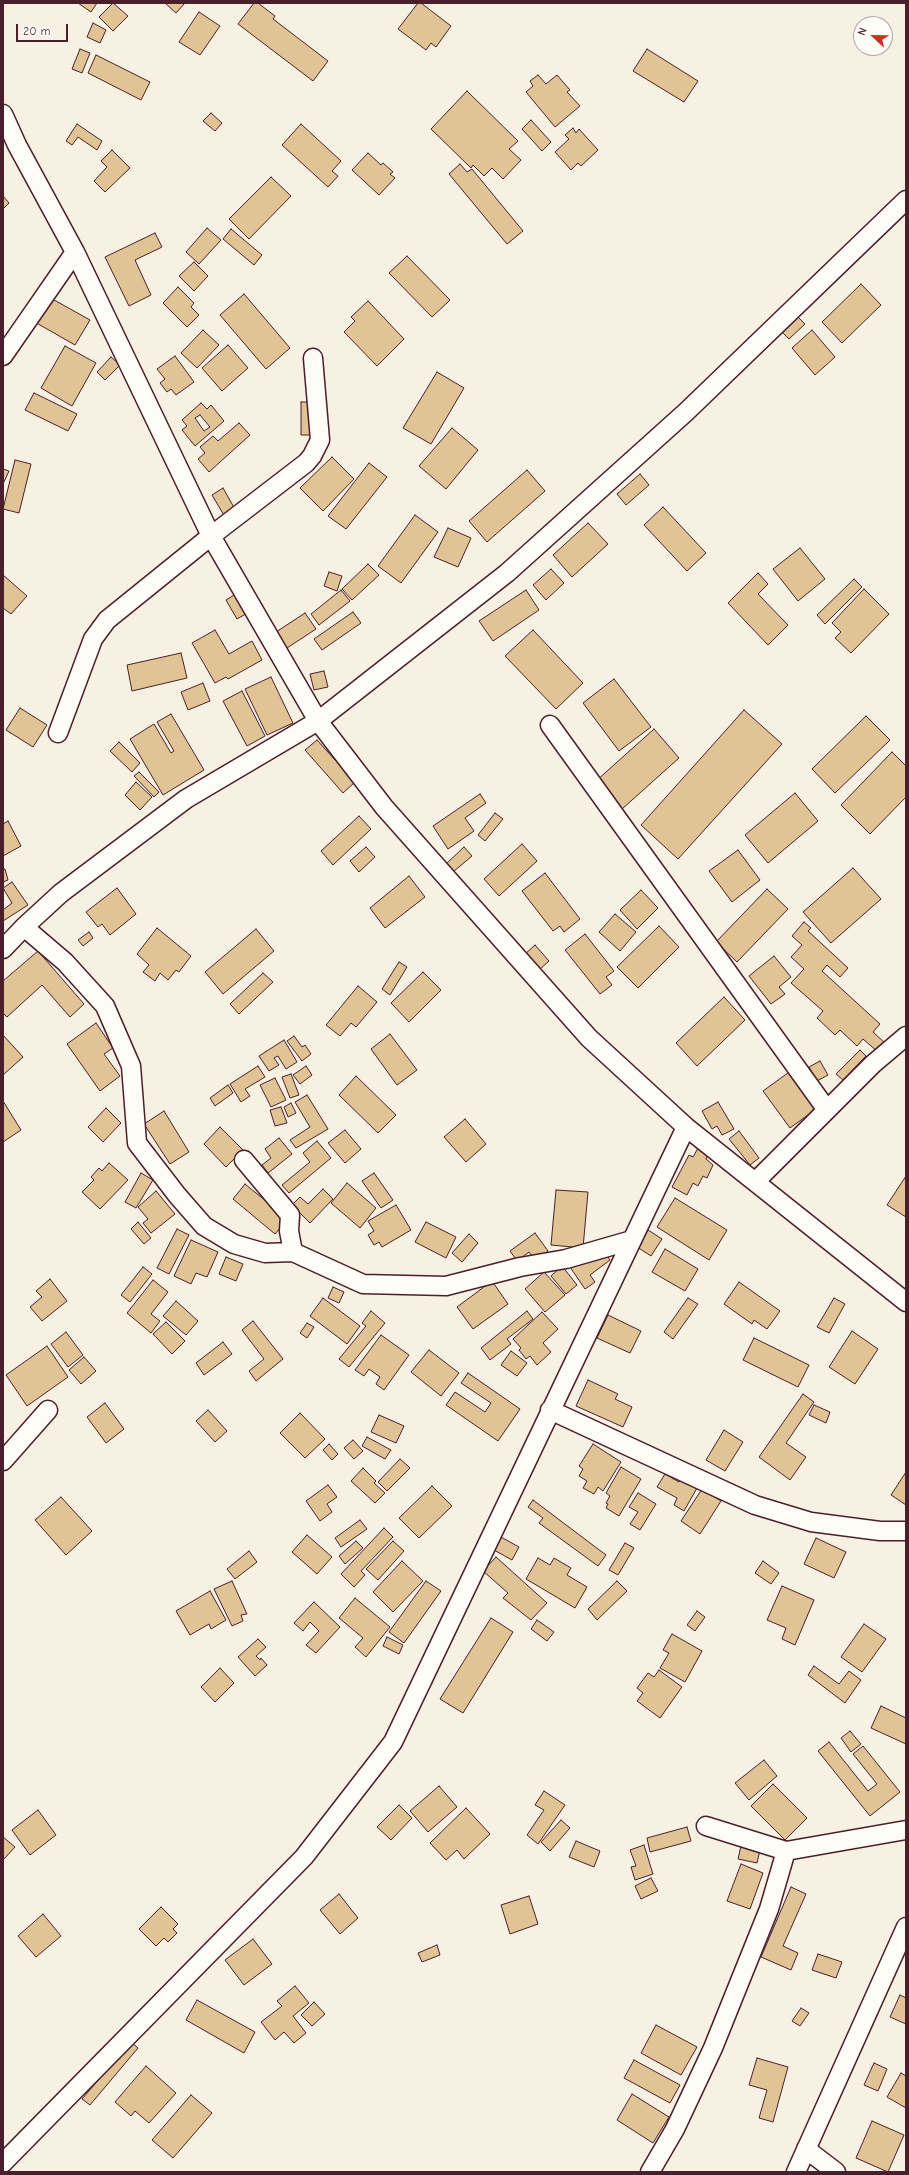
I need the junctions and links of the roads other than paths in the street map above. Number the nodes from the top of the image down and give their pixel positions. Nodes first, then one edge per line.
1 (3, 114) edge
2 (906, 200) edge
3 (75, 252) junction
4 (3, 356) edge
5 (313, 358) dead end
6 (212, 536) junction
7 (318, 721) junction
8 (550, 725) dead end
9 (58, 733) dead end
10 (24, 927) junction
11 (3, 949) edge
12 (906, 1036) edge
13 (827, 1110) junction
14 (686, 1127) junction
15 (244, 1160) dead end
16 (755, 1182) junction
17 (632, 1240) junction
18 (293, 1252) junction
19 (906, 1302) edge
20 (48, 1410) dead end
21 (550, 1410) junction
22 (3, 1461) edge
23 (906, 1531) edge
24 (706, 1826) dead end
25 (906, 1830) edge
26 (786, 1851) junction
27 (906, 1928) edge
28 (806, 2149) junction
29 (3, 2164) edge
30 (650, 2172) edge
31 (796, 2172) edge
32 (836, 2172) edge

1 - 3 street
2 - 7 street
3 - 4 street
3 - 6 street
5 - 6 street
6 - 7 street
6 - 9 street
7 - 10 street
7 - 14 street
8 - 13 street
10 - 11 street
10 - 18 street
12 - 13 street
13 - 16 street
14 - 16 street
14 - 17 street
15 - 18 street
16 - 19 street
17 - 18 street
17 - 21 street
20 - 22 street
21 - 23 street
21 - 29 street
24 - 26 street
25 - 26 street
26 - 30 street
27 - 28 street
28 - 31 street
28 - 32 street

